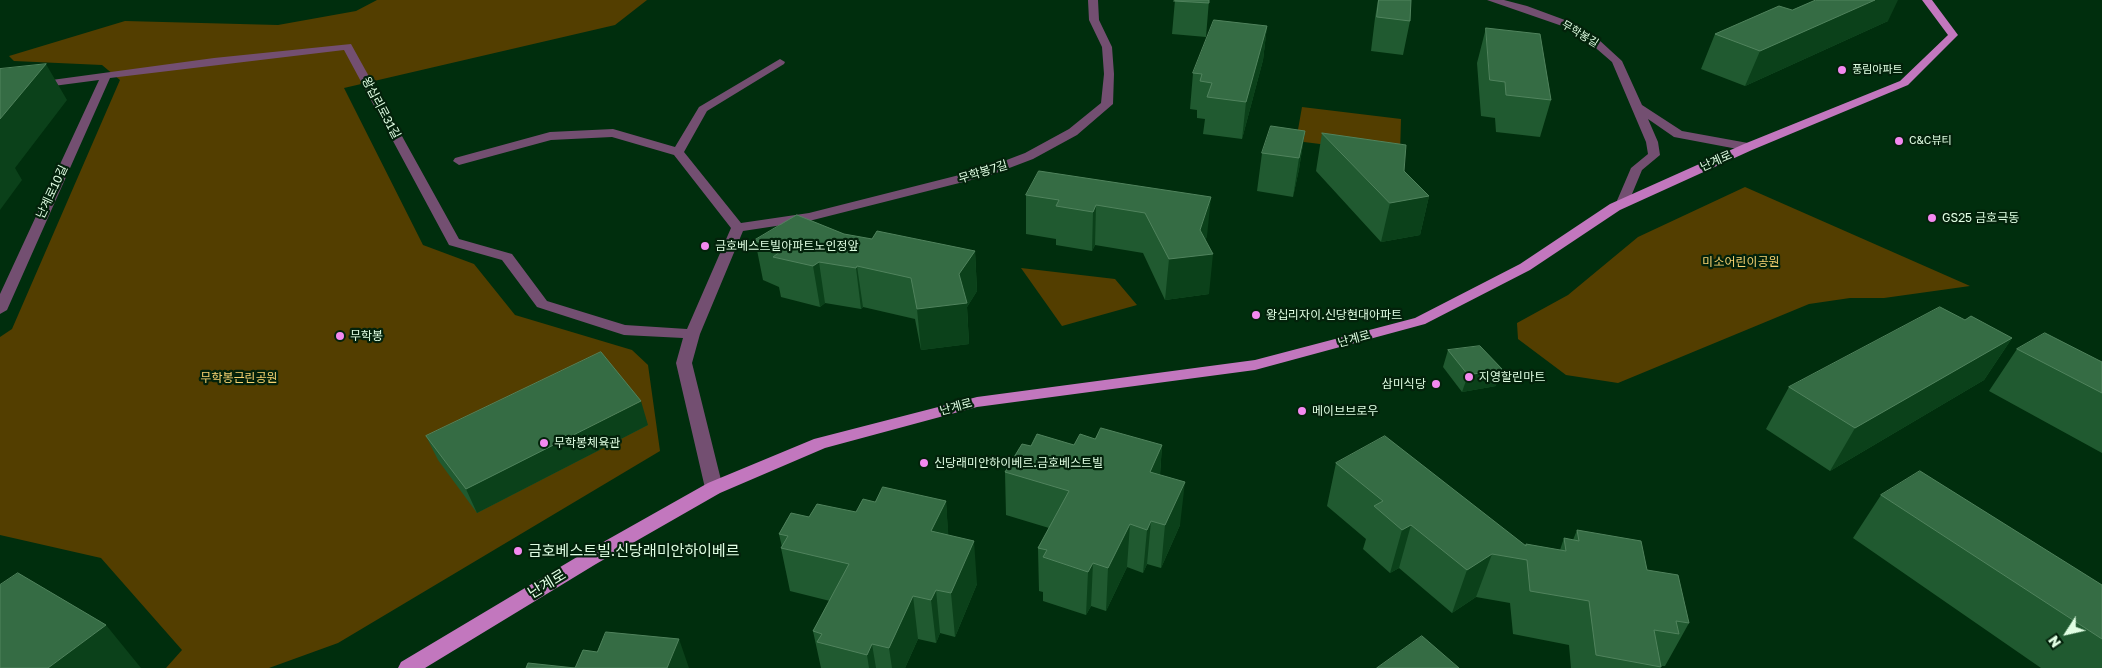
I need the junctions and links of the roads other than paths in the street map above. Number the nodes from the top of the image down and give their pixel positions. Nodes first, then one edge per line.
1 (1093, 0) edge
2 (1492, 0) edge
3 (1927, 0) edge
4 (780, 62) dead end
5 (106, 76) junction
6 (0, 90) edge
7 (1637, 106) junction
8 (1748, 147) junction
9 (678, 152) junction
10 (460, 161) dead end
11 (1622, 203) junction
12 (738, 228) junction
13 (0, 310) edge
14 (692, 334) junction
15 (714, 488) junction
16 (408, 668) edge

1 - 12 street, 무학봉7길
2 - 7 street, 무학봉길
3 - 8 main road, 난계로
4 - 9 street
5 - 6 street, 왕십리로31길
5 - 13 street, 난계로10길
5 - 14 street, 왕십리로31길
7 - 8 street
7 - 11 street, 무학봉길
8 - 11 main road, 난계로
9 - 10 street
9 - 12 street
11 - 15 main road, 난계로
12 - 14 street
14 - 15 street
15 - 16 main road, 난계로

